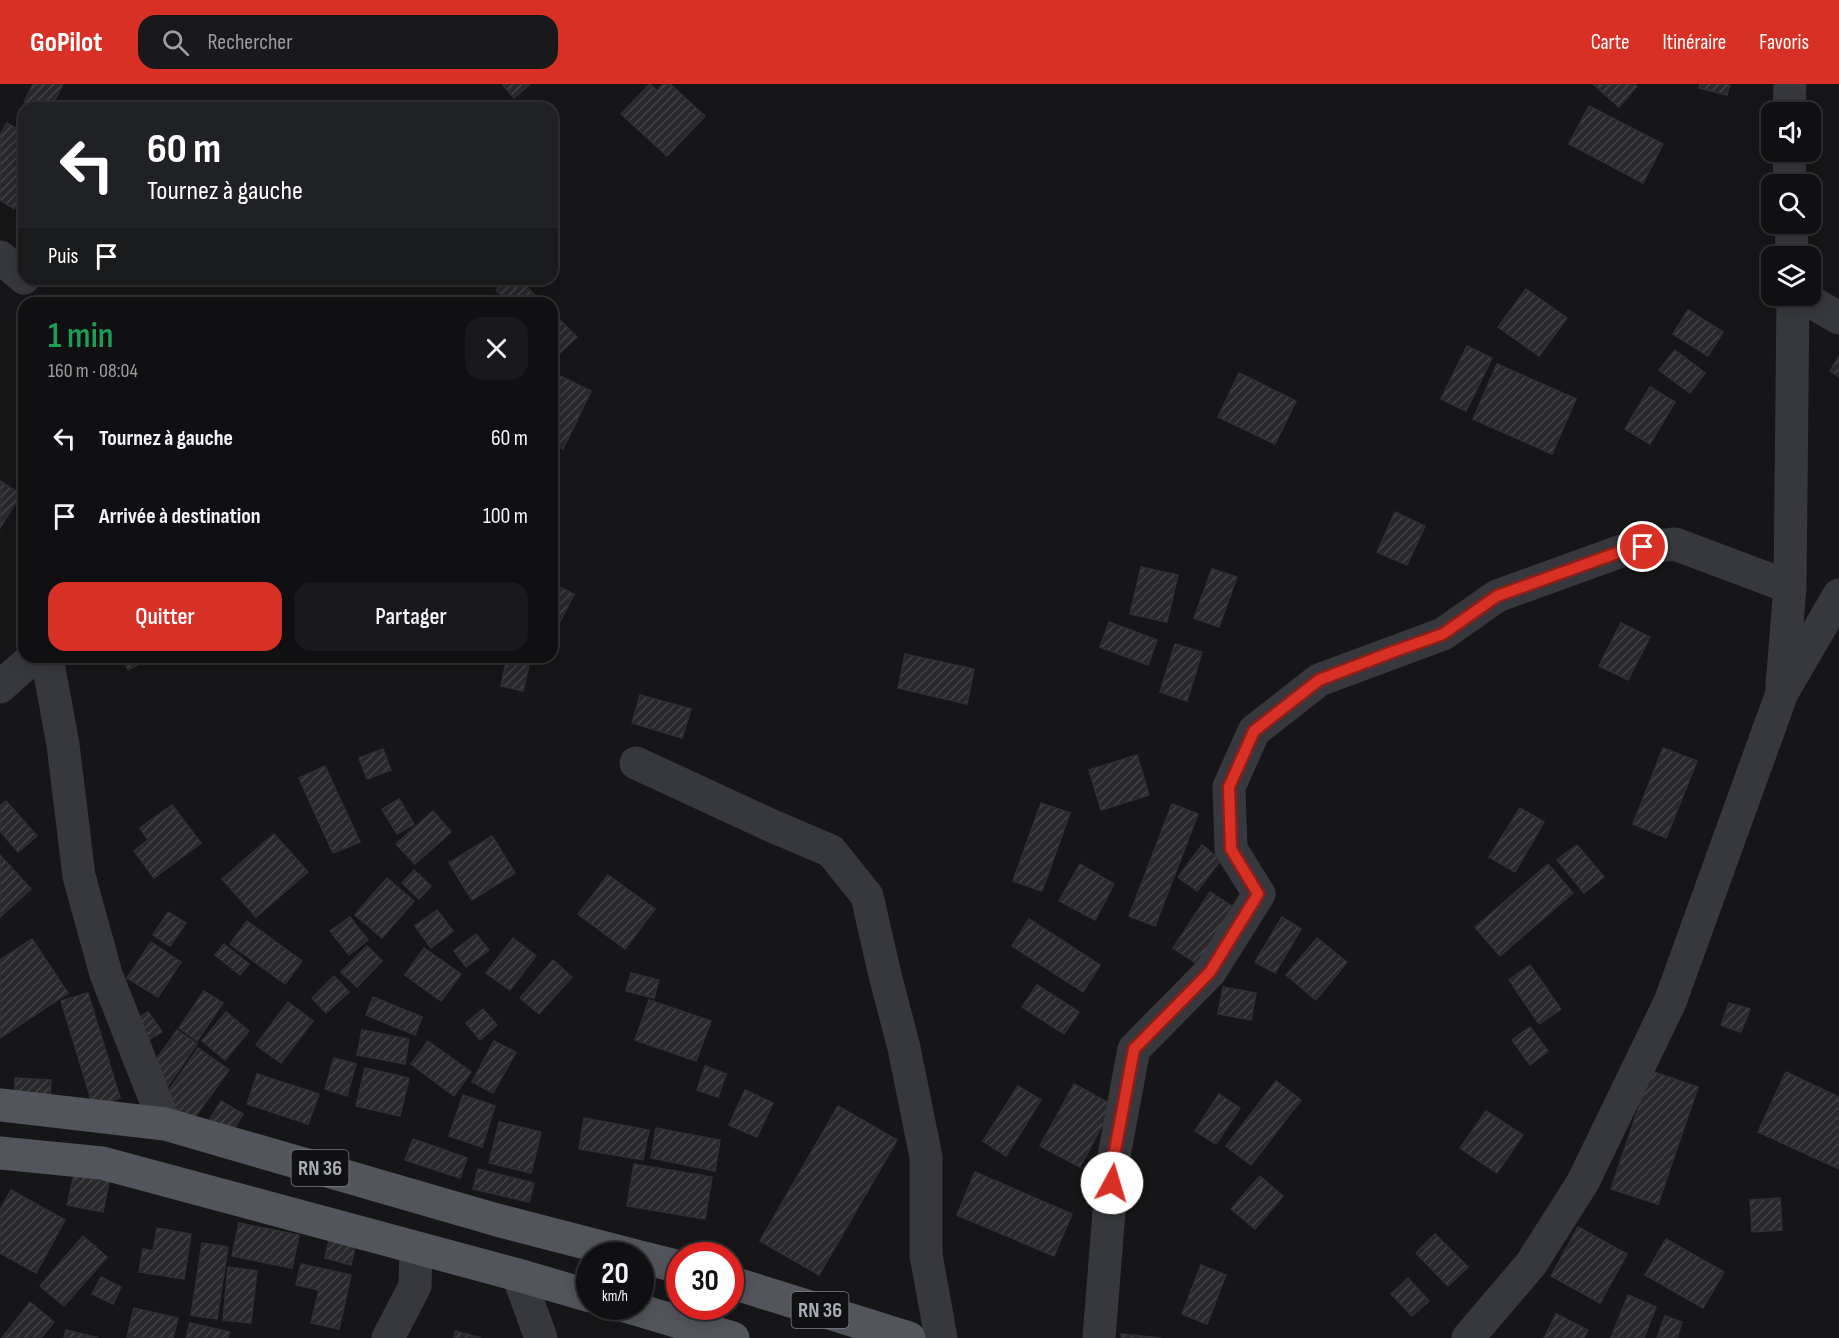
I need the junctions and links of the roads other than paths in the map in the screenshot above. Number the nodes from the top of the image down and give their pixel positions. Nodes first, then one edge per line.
1 (1790, 84) edge
2 (1790, 102) edge
3 (0, 256) edge
4 (18, 272) edge
5 (1792, 306) edge
6 (1818, 306) edge
7 (1839, 318) edge
8 (1790, 587) junction
9 (1839, 595) edge
10 (27, 663) edge
11 (48, 663) edge
12 (0, 687) edge
13 (1782, 693) junction
14 (636, 763) dead end
15 (0, 1105) edge
16 (165, 1124) junction
17 (0, 1153) edge
18 (582, 1242) edge
19 (416, 1248) junction
20 (518, 1275) junction
21 (744, 1286) edge
22 (576, 1292) edge
23 (654, 1315) edge
24 (388, 1338) edge
25 (541, 1338) edge
26 (733, 1338) edge
27 (909, 1338) edge
28 (941, 1338) edge
29 (1099, 1338) edge
30 (1468, 1338) edge

1 - 2 street
3 - 4 street
5 - 8 street
6 - 7 street
8 - 13 street
8 - 29 street
9 - 13 street
10 - 12 street
11 - 16 street
13 - 30 street
14 - 28 street
15 - 16 main road, RN 36
16 - 18 main road, RN 36
17 - 19 main road, RN 36
19 - 20 main road, RN 36
19 - 24 street
20 - 22 main road, RN 36
20 - 25 street
21 - 27 main road, RN 36
23 - 26 main road

